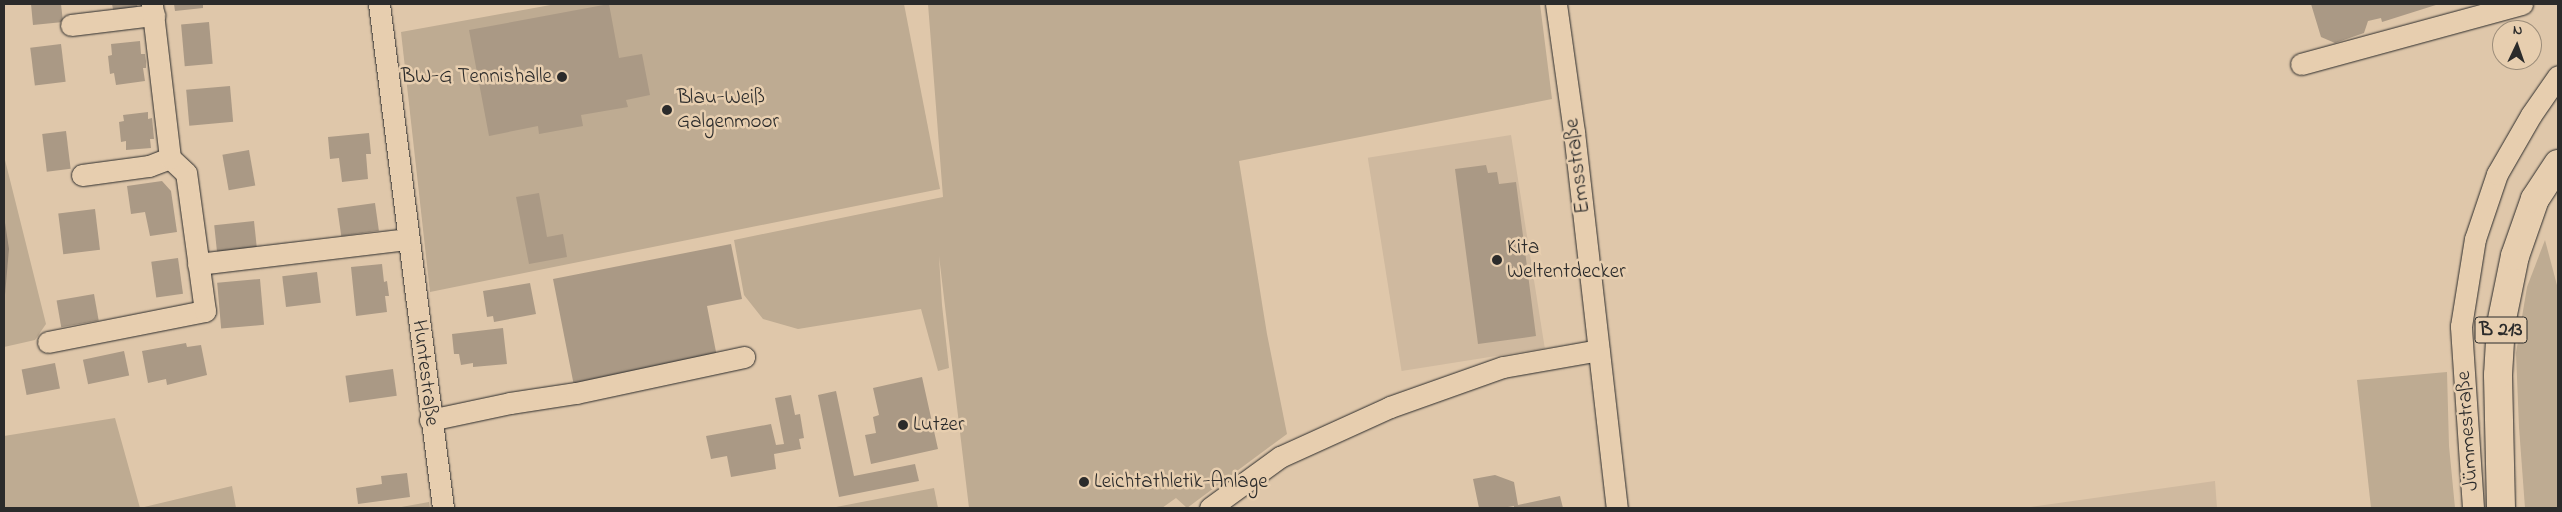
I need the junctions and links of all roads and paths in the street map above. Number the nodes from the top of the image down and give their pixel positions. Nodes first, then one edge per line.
1 (379, 4) edge
2 (1556, 4) edge
3 (2522, 4) edge
4 (153, 9) edge
5 (71, 25) dead end
6 (2301, 64) dead end
7 (2558, 76) edge
8 (170, 158) junction
9 (2558, 164) edge
10 (82, 175) dead end
11 (409, 238) junction
12 (198, 264) junction
13 (48, 342) dead end
14 (1598, 350) junction
15 (744, 356) dead end
16 (430, 420) junction
17 (443, 508) edge
18 (1210, 508) edge
19 (1617, 508) edge
20 (2473, 508) edge
21 (2500, 508) edge

1 - 11 street, Huntestraße
2 - 14 street, Emsstraße
3 - 6 street
4 - 5 street
4 - 8 street
7 - 20 street, Jümmestraße
8 - 10 street
8 - 12 street
9 - 21 highway, B 213
11 - 12 street
11 - 16 street, Huntestraße
12 - 13 street
14 - 18 street
14 - 19 street, Emsstraße
15 - 16 street
16 - 17 street, Huntestraße

